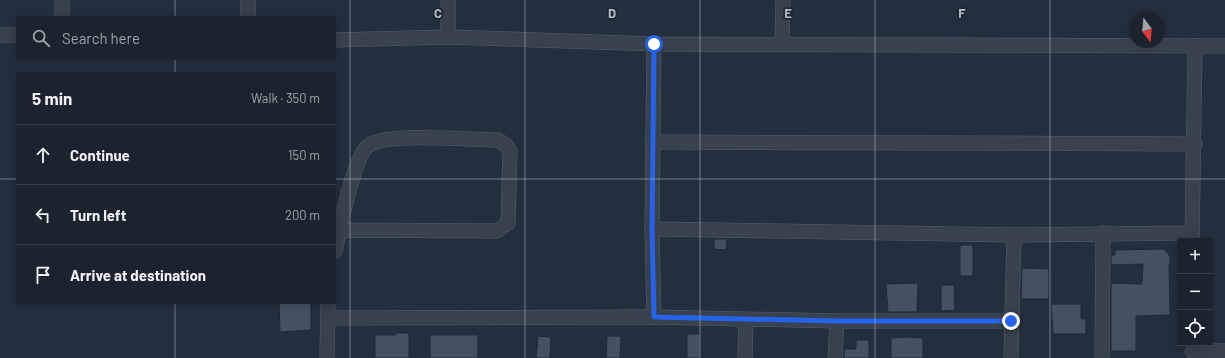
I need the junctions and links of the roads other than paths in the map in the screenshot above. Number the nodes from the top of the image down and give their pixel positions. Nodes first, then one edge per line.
1 (62, 0) edge
2 (248, 0) edge
3 (448, 0) edge
4 (783, 0) edge
5 (62, 16) edge
6 (248, 16) edge
7 (16, 35) edge
8 (0, 36) edge
9 (448, 37) junction
10 (338, 40) edge
11 (654, 44) junction
12 (782, 44) junction
13 (1195, 46) junction
14 (1225, 46) edge
15 (652, 142) junction
16 (1195, 144) junction
17 (652, 229) junction
18 (340, 230) junction
19 (1103, 233) junction
20 (1014, 236) junction
21 (1192, 237) edge
22 (336, 246) edge
23 (328, 304) edge
24 (654, 317) junction
25 (328, 318) junction
26 (746, 320) junction
27 (837, 321) junction
28 (1011, 321) junction
29 (1192, 351) edge
30 (1225, 351) edge
31 (327, 358) edge
32 (745, 358) edge
33 (835, 358) edge
34 (1011, 358) edge
35 (1102, 358) edge

1 - 5 street
2 - 6 street
3 - 9 street
4 - 12 street
7 - 8 street
9 - 10 street
9 - 11 street
11 - 12 street
11 - 15 street
12 - 13 street
13 - 14 street
13 - 16 street
15 - 16 street
15 - 17 street
16 - 21 street
17 - 20 street
17 - 24 street
18 - 18 street
18 - 22 street
19 - 20 street
19 - 21 street
19 - 35 street
20 - 28 street
23 - 25 street
24 - 25 street
24 - 26 street
25 - 31 street
26 - 27 street
26 - 32 street
27 - 28 street
27 - 33 street
28 - 34 street
29 - 30 street

